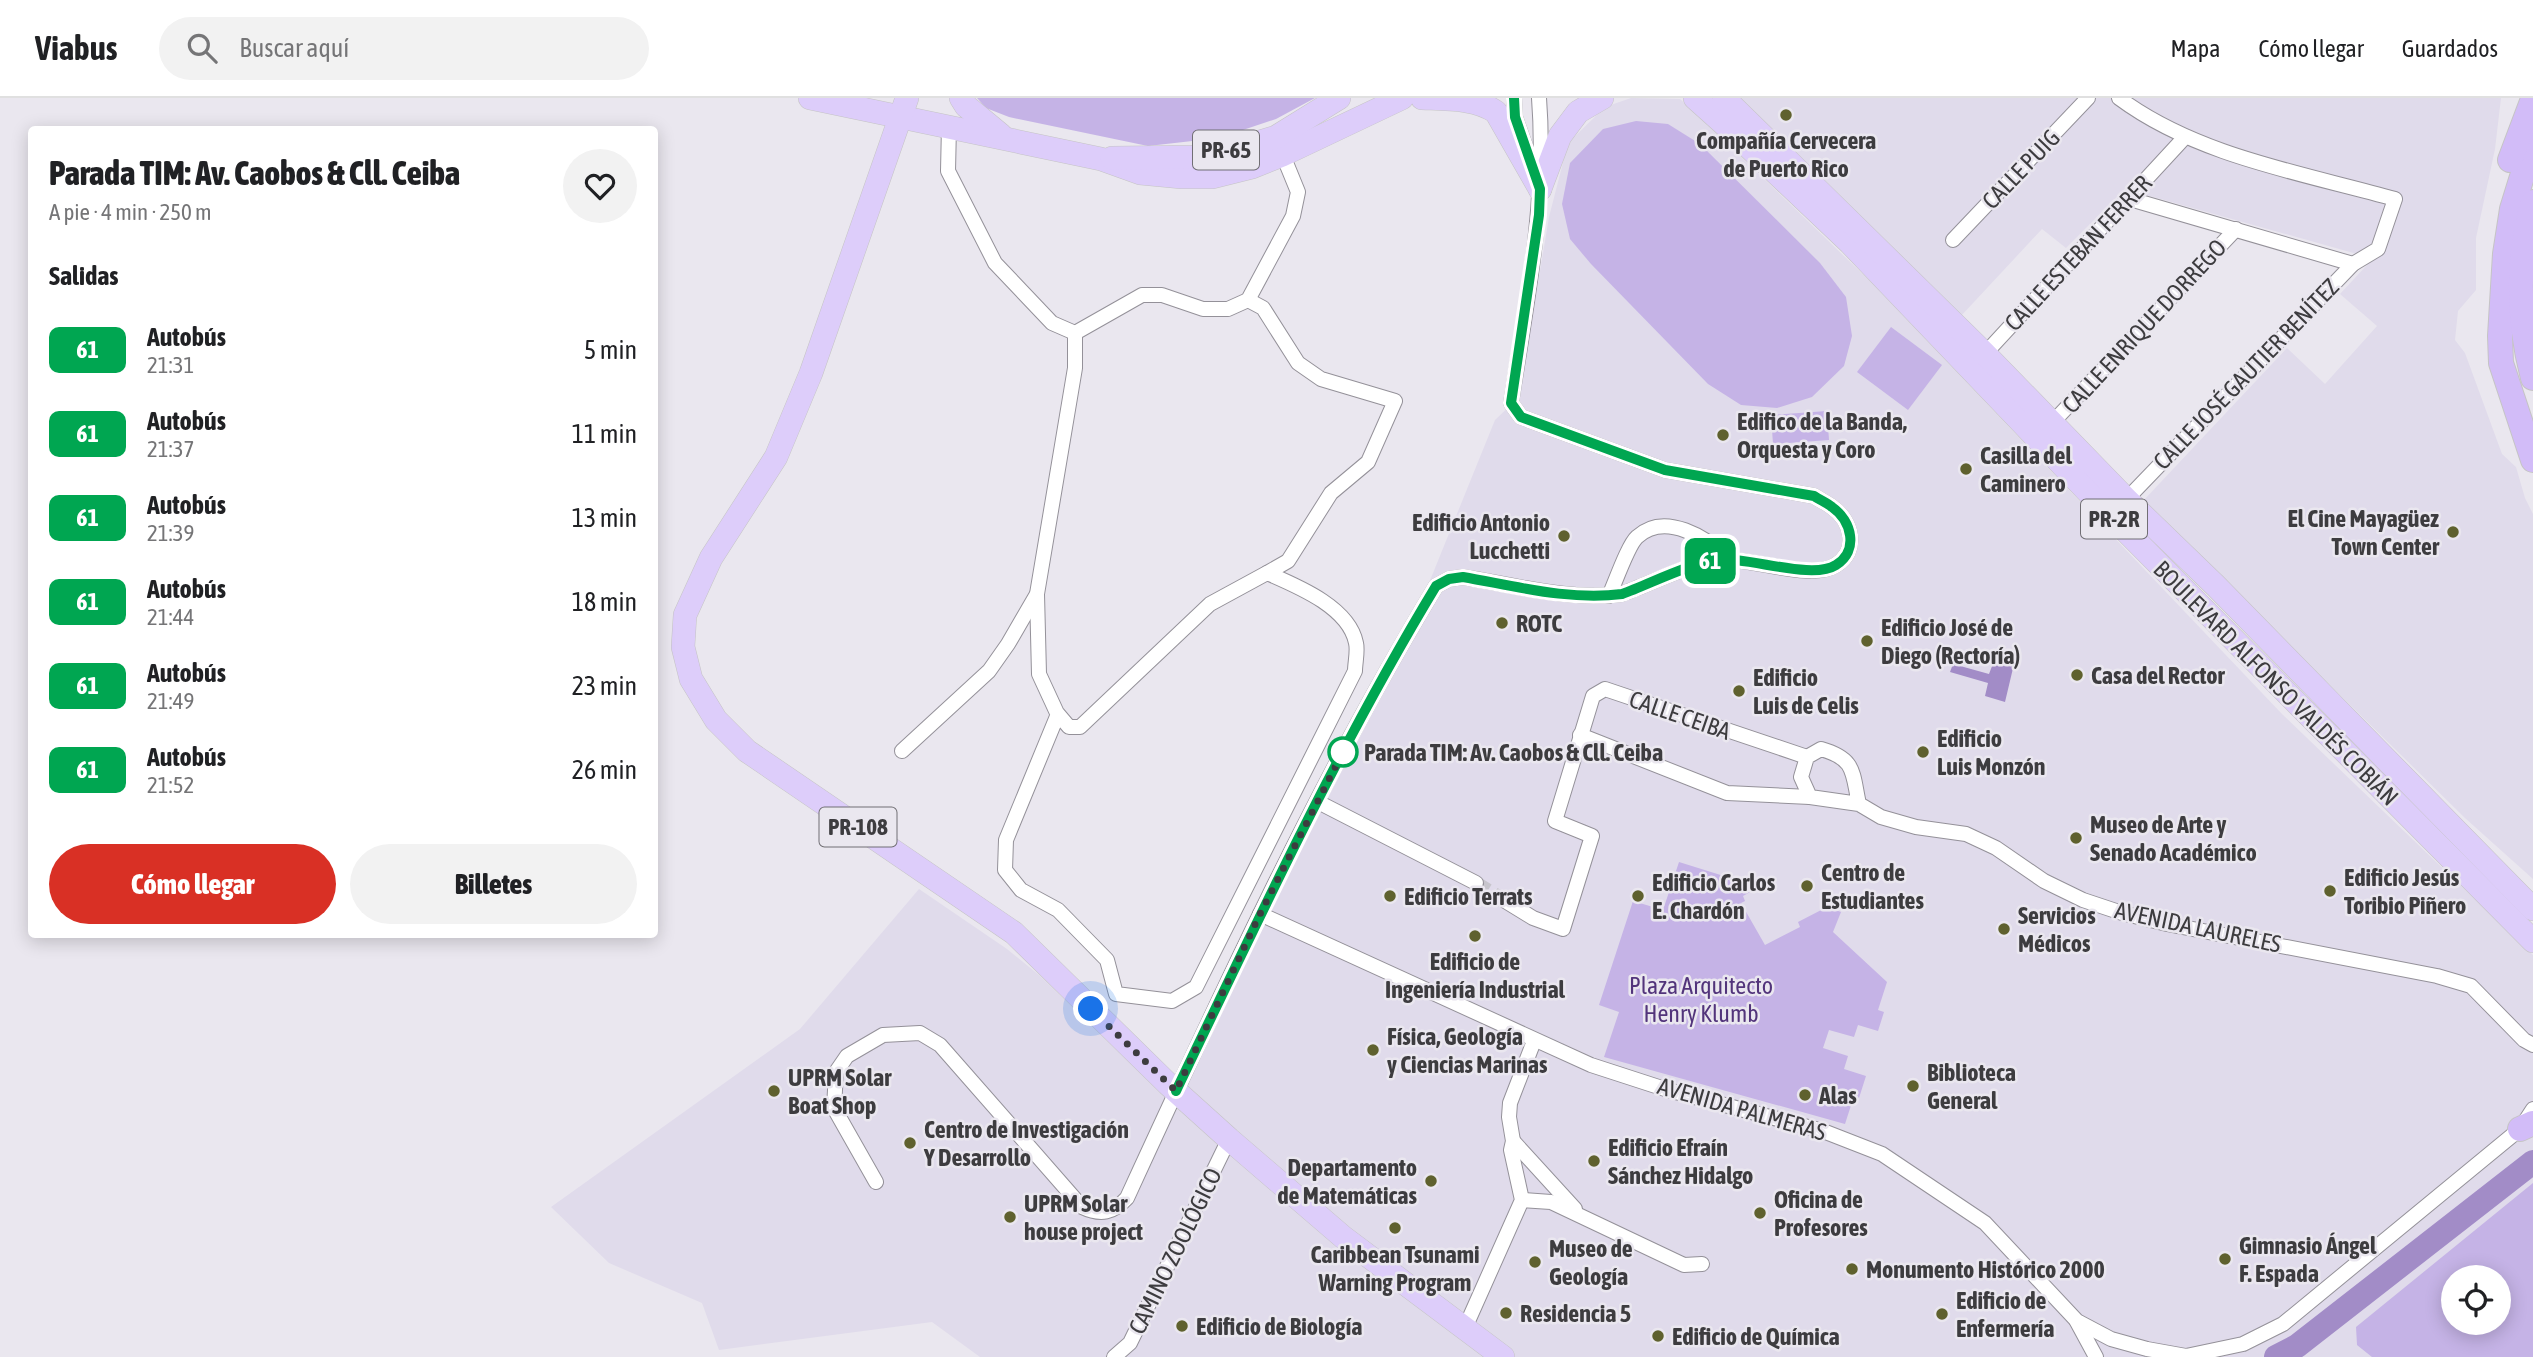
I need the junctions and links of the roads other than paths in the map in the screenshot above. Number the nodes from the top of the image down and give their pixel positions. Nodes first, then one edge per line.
1 (810, 98) edge
2 (961, 98) edge
3 (1339, 98) edge
4 (1402, 98) edge
5 (1422, 98) edge
6 (1514, 98) edge
7 (1539, 98) edge
8 (1602, 98) edge
9 (1695, 98) edge
10 (1724, 98) edge
11 (2088, 98) edge
12 (2119, 98) edge
13 (2533, 99) edge
14 (904, 107) edge
15 (949, 126) junction
16 (1003, 137) junction
17 (2185, 137) junction
18 (2533, 141) edge
19 (1279, 146) junction
20 (1540, 189) junction
21 (2130, 199) junction
22 (2533, 202) edge
23 (2236, 229) junction
24 (1954, 240) dead end
25 (2353, 264) junction
26 (1248, 300) junction
27 (2533, 317) edge
28 (1075, 332) junction
29 (2525, 342) junction
30 (1977, 362) junction
31 (2501, 363) junction
32 (2533, 378) edge
33 (2052, 423) junction
34 (2533, 460) edge
35 (2118, 508) junction
36 (1729, 559) junction
37 (1267, 573) junction
38 (2216, 586) junction
39 (1037, 594) junction
40 (1608, 596) junction
41 (2260, 666) junction
42 (1058, 714) junction
43 (1580, 735) junction
44 (902, 751) dead end
45 (1807, 757) junction
46 (1810, 797) junction
47 (1318, 802) junction
48 (1859, 804) junction
49 (1476, 883) tunnel mouth
50 (1502, 899) tunnel mouth
51 (2533, 909) edge
52 (1260, 914) junction
53 (2533, 941) edge
54 (1534, 1041) junction
55 (2533, 1045) edge
56 (1176, 1091) junction
57 (2529, 1120) edge
58 (1229, 1139) junction
59 (1513, 1141) junction
60 (876, 1182) dead end
61 (1522, 1200) junction
62 (1580, 1215) junction
63 (1702, 1264) dead end
64 (2077, 1321) junction
65 (1465, 1328) junction
66 (1114, 1357) edge
67 (1503, 1357) edge
68 (2096, 1357) edge
69 (2185, 1357) edge

1 - 14 main road, PR-65
2 - 16 main road
3 - 19 main road, PR-65
4 - 19 main road, PR-65
5 - 20 main road
6 - 20 street
7 - 20 street
8 - 20 main road
9 - 30 main road, BOULEVARD ALFONSO VALDÉS COBIÁN / PR-2R
10 - 30 main road, BOULEVARD ALFONSO VALDÉS COBIÁN / PR-2R
11 - 24 street, CALLE PUIG
12 - 17 street
13 - 31 highway
14 - 15 main road, PR-65
14 - 56 main road, PR-108
15 - 16 main road, PR-65
15 - 28 street
16 - 19 main road, PR-65
17 - 21 street, CALLE ESTEBAN FERRER
17 - 25 street
18 - 31 highway
19 - 26 street
20 - 36 street
21 - 23 street
21 - 30 street, CALLE ESTEBAN FERRER
22 - 29 highway
23 - 25 street
23 - 33 street, CALLE ENRIQUE DORREGO
25 - 35 street, CALLE JOSÉ GAUTIER BENÍTEZ
26 - 28 street
26 - 37 street
27 - 29 highway
28 - 39 street
29 - 32 highway
30 - 33 main road, BOULEVARD ALFONSO VALDÉS COBIÁN / PR-2R
30 - 35 main road, BOULEVARD ALFONSO VALDÉS COBIÁN / PR-2R
31 - 34 highway
33 - 35 main road, BOULEVARD ALFONSO VALDÉS COBIÁN / PR-2R
35 - 38 main road, BOULEVARD ALFONSO VALDÉS COBIÁN / PR-2R
35 - 41 main road, BOULEVARD ALFONSO VALDÉS COBIÁN / PR-2R
36 - 40 street
36 - 40 street
37 - 42 street
37 - 42 street
38 - 41 main road
38 - 51 main road, BOULEVARD ALFONSO VALDÉS COBIÁN / PR-2R
39 - 42 street
39 - 44 street
40 - 47 street
41 - 53 main road, BOULEVARD ALFONSO VALDÉS COBIÁN / PR-2R
43 - 45 street, CALLE CEIBA
43 - 46 street
43 - 50 street, CALLE CEIBA
45 - 46 street
45 - 48 street
46 - 48 street, AVENIDA LAURELES
47 - 49 street
47 - 52 street
48 - 55 street, AVENIDA LAURELES
52 - 54 street, AVENIDA PALMERAS
52 - 56 street
54 - 59 street
54 - 64 street, AVENIDA PALMERAS
56 - 58 main road, PR-108
56 - 60 street
57 - 69 street, AVENIDA PALMERAS
58 - 65 main road, PR-108
58 - 66 street, CAMINO ZOOLÓGICO
59 - 61 street
59 - 62 street
61 - 62 street
61 - 65 street
62 - 63 street
64 - 68 street
64 - 69 street, AVENIDA PALMERAS
65 - 67 main road, PR-108

